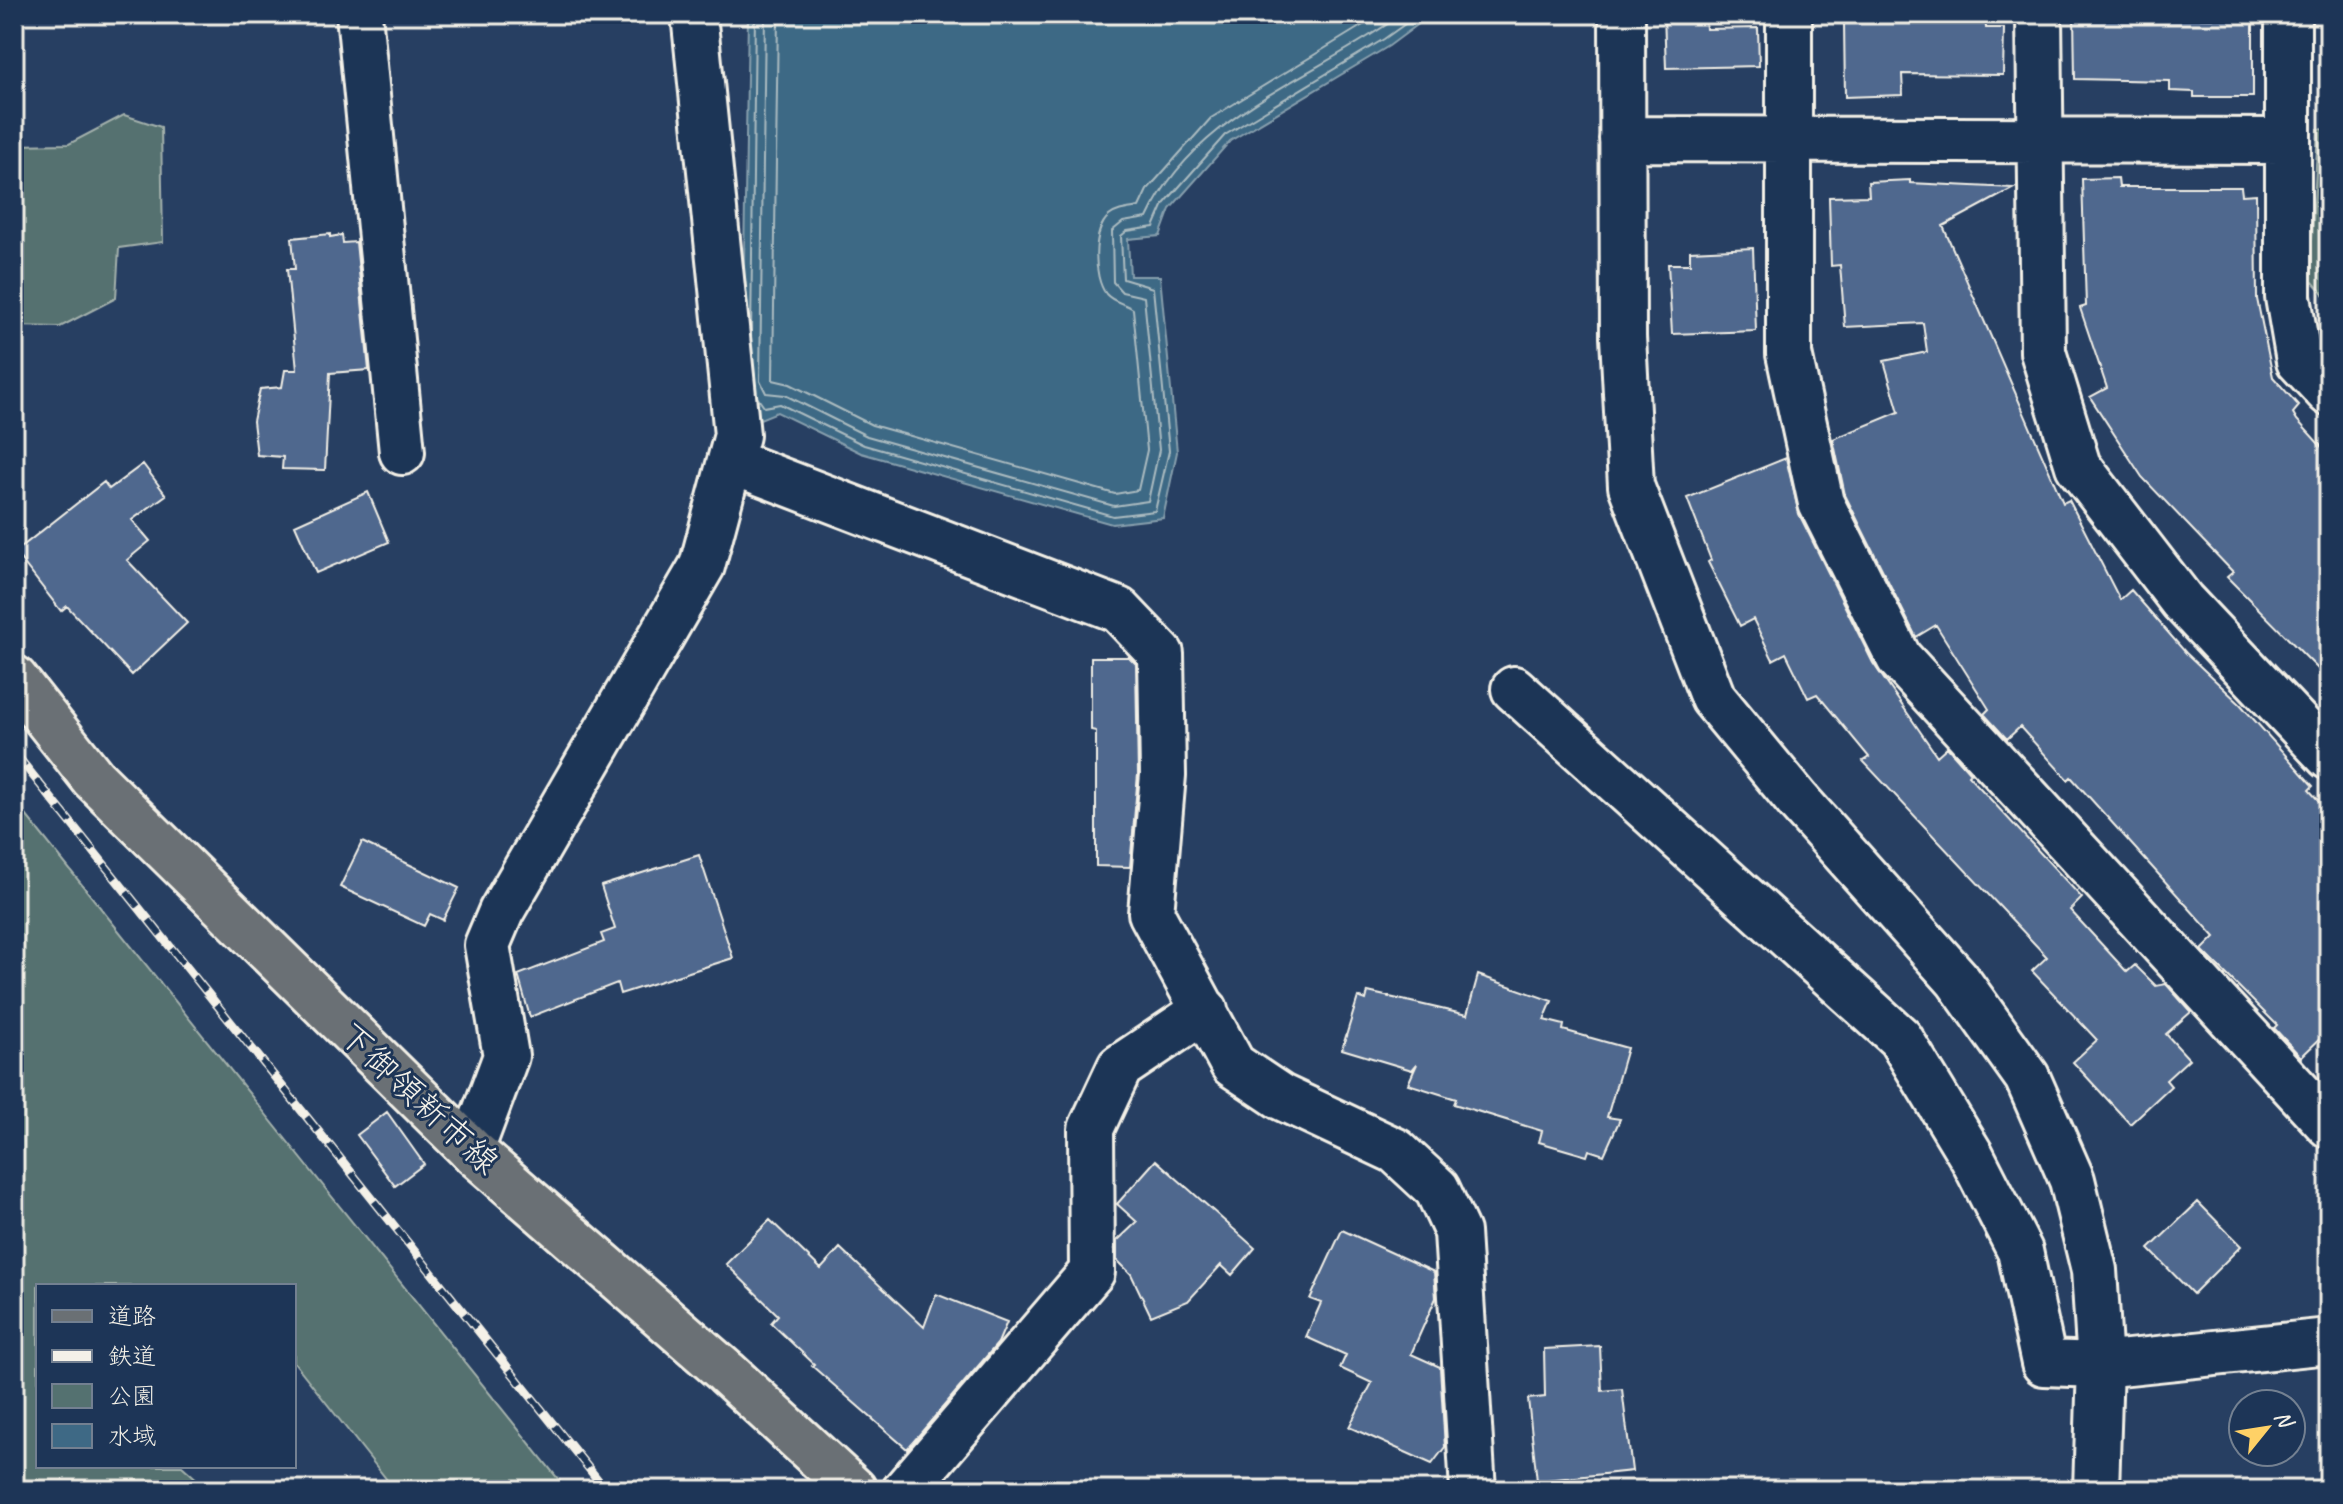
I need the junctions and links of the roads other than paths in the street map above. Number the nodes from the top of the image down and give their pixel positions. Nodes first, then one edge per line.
1 (359, 14) edge
2 (694, 14) edge
3 (1622, 14) edge
4 (1789, 14) edge
5 (2039, 14) edge
6 (2288, 14) edge
7 (1622, 139) junction
8 (1788, 139) junction
9 (2040, 140) junction
10 (2288, 141) junction
11 (2329, 393) edge
12 (402, 452) dead end
13 (730, 461) junction
14 (14, 678) edge
15 (1514, 689) dead end
16 (2329, 757) edge
17 (1205, 1010) junction
18 (2329, 1125) edge
19 (471, 1150) junction
20 (2329, 1341) edge
21 (2100, 1365) junction
22 (854, 1490) edge
23 (905, 1490) edge
24 (1473, 1490) edge
25 (2096, 1490) edge

1 - 12 street
2 - 13 street
3 - 7 street
4 - 8 street
5 - 9 street
6 - 10 street
7 - 8 street
7 - 21 street
8 - 9 street
8 - 18 street
9 - 10 street
9 - 16 street
10 - 11 street
13 - 17 street
13 - 19 street
14 - 19 main road, 下御領新市線
15 - 21 street
17 - 23 street
17 - 24 street
19 - 22 main road, 下御領新市線
20 - 21 street
21 - 25 street

